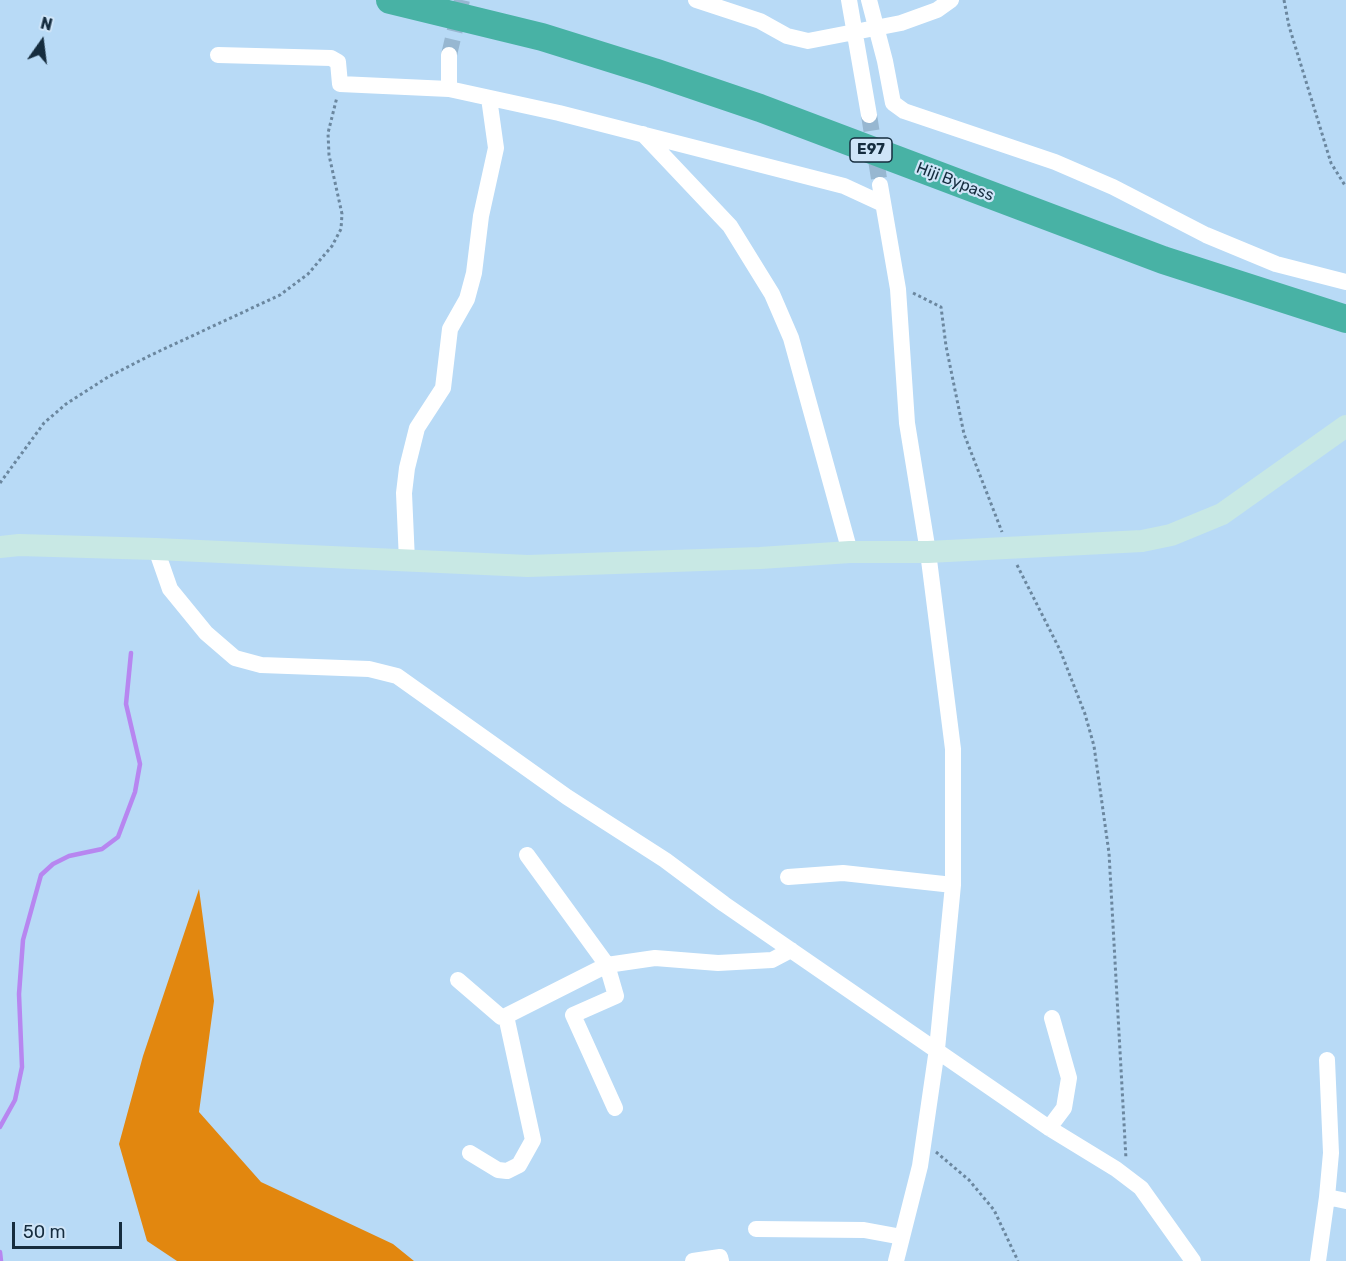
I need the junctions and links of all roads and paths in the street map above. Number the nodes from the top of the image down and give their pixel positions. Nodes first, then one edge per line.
1 (390, 0) edge
2 (696, 0) edge
3 (849, 0) edge
4 (869, 0) edge
5 (951, 0) edge
6 (1284, 0) edge
7 (873, 30) junction
8 (218, 55) dead end
9 (450, 55) tunnel mouth
10 (340, 84) junction
11 (449, 89) junction
12 (489, 98) junction
13 (869, 115) tunnel mouth
14 (643, 134) junction
15 (880, 185) tunnel mouth
16 (1346, 187) edge
17 (883, 204) junction
18 (1346, 282) edge
19 (898, 289) junction
20 (1346, 319) edge
21 (1346, 426) edge
22 (0, 483) edge
23 (1009, 546) junction
24 (0, 547) edge
25 (156, 549) junction
26 (850, 552) junction
27 (928, 552) junction
28 (407, 561) junction
29 (526, 855) dead end
30 (788, 877) dead end
31 (953, 885) junction
32 (791, 950) junction
33 (607, 965) junction
34 (458, 980) dead end
35 (506, 1016) junction
36 (1052, 1018) dead end
37 (937, 1049) junction
38 (1327, 1060) dead end
39 (615, 1108) dead end
40 (1049, 1128) junction
41 (924, 1146) junction
42 (470, 1153) dead end
43 (1127, 1179) junction
44 (1327, 1197) junction
45 (1346, 1201) edge
46 (756, 1229) dead end
47 (902, 1237) junction
48 (693, 1261) edge
49 (721, 1261) edge
50 (896, 1261) edge
51 (1018, 1261) edge
52 (1193, 1261) edge
53 (1318, 1261) edge

1 - 20 highway, Hiji Bypass / E97
2 - 7 street
3 - 13 street
4 - 7 street
5 - 7 street
6 - 16 path
7 - 18 street
8 - 10 street
9 - 11 street
10 - 11 street
10 - 22 path
11 - 12 street
12 - 14 street
12 - 28 street
14 - 17 street
14 - 26 street
15 - 17 street
17 - 19 street
19 - 23 path
19 - 27 street
21 - 23 street
23 - 27 street
23 - 43 path
24 - 25 street
25 - 28 street
25 - 32 street
26 - 27 street
26 - 28 street
27 - 31 street
29 - 33 street
30 - 31 street
31 - 37 street
32 - 33 street
32 - 37 street
33 - 35 street
33 - 39 street
34 - 35 street
35 - 42 street
36 - 40 street
37 - 40 street
37 - 41 street
38 - 44 street
40 - 43 street
41 - 47 street
41 - 51 path
43 - 52 street
44 - 45 street
44 - 53 street
46 - 47 street
47 - 50 street
48 - 49 street

